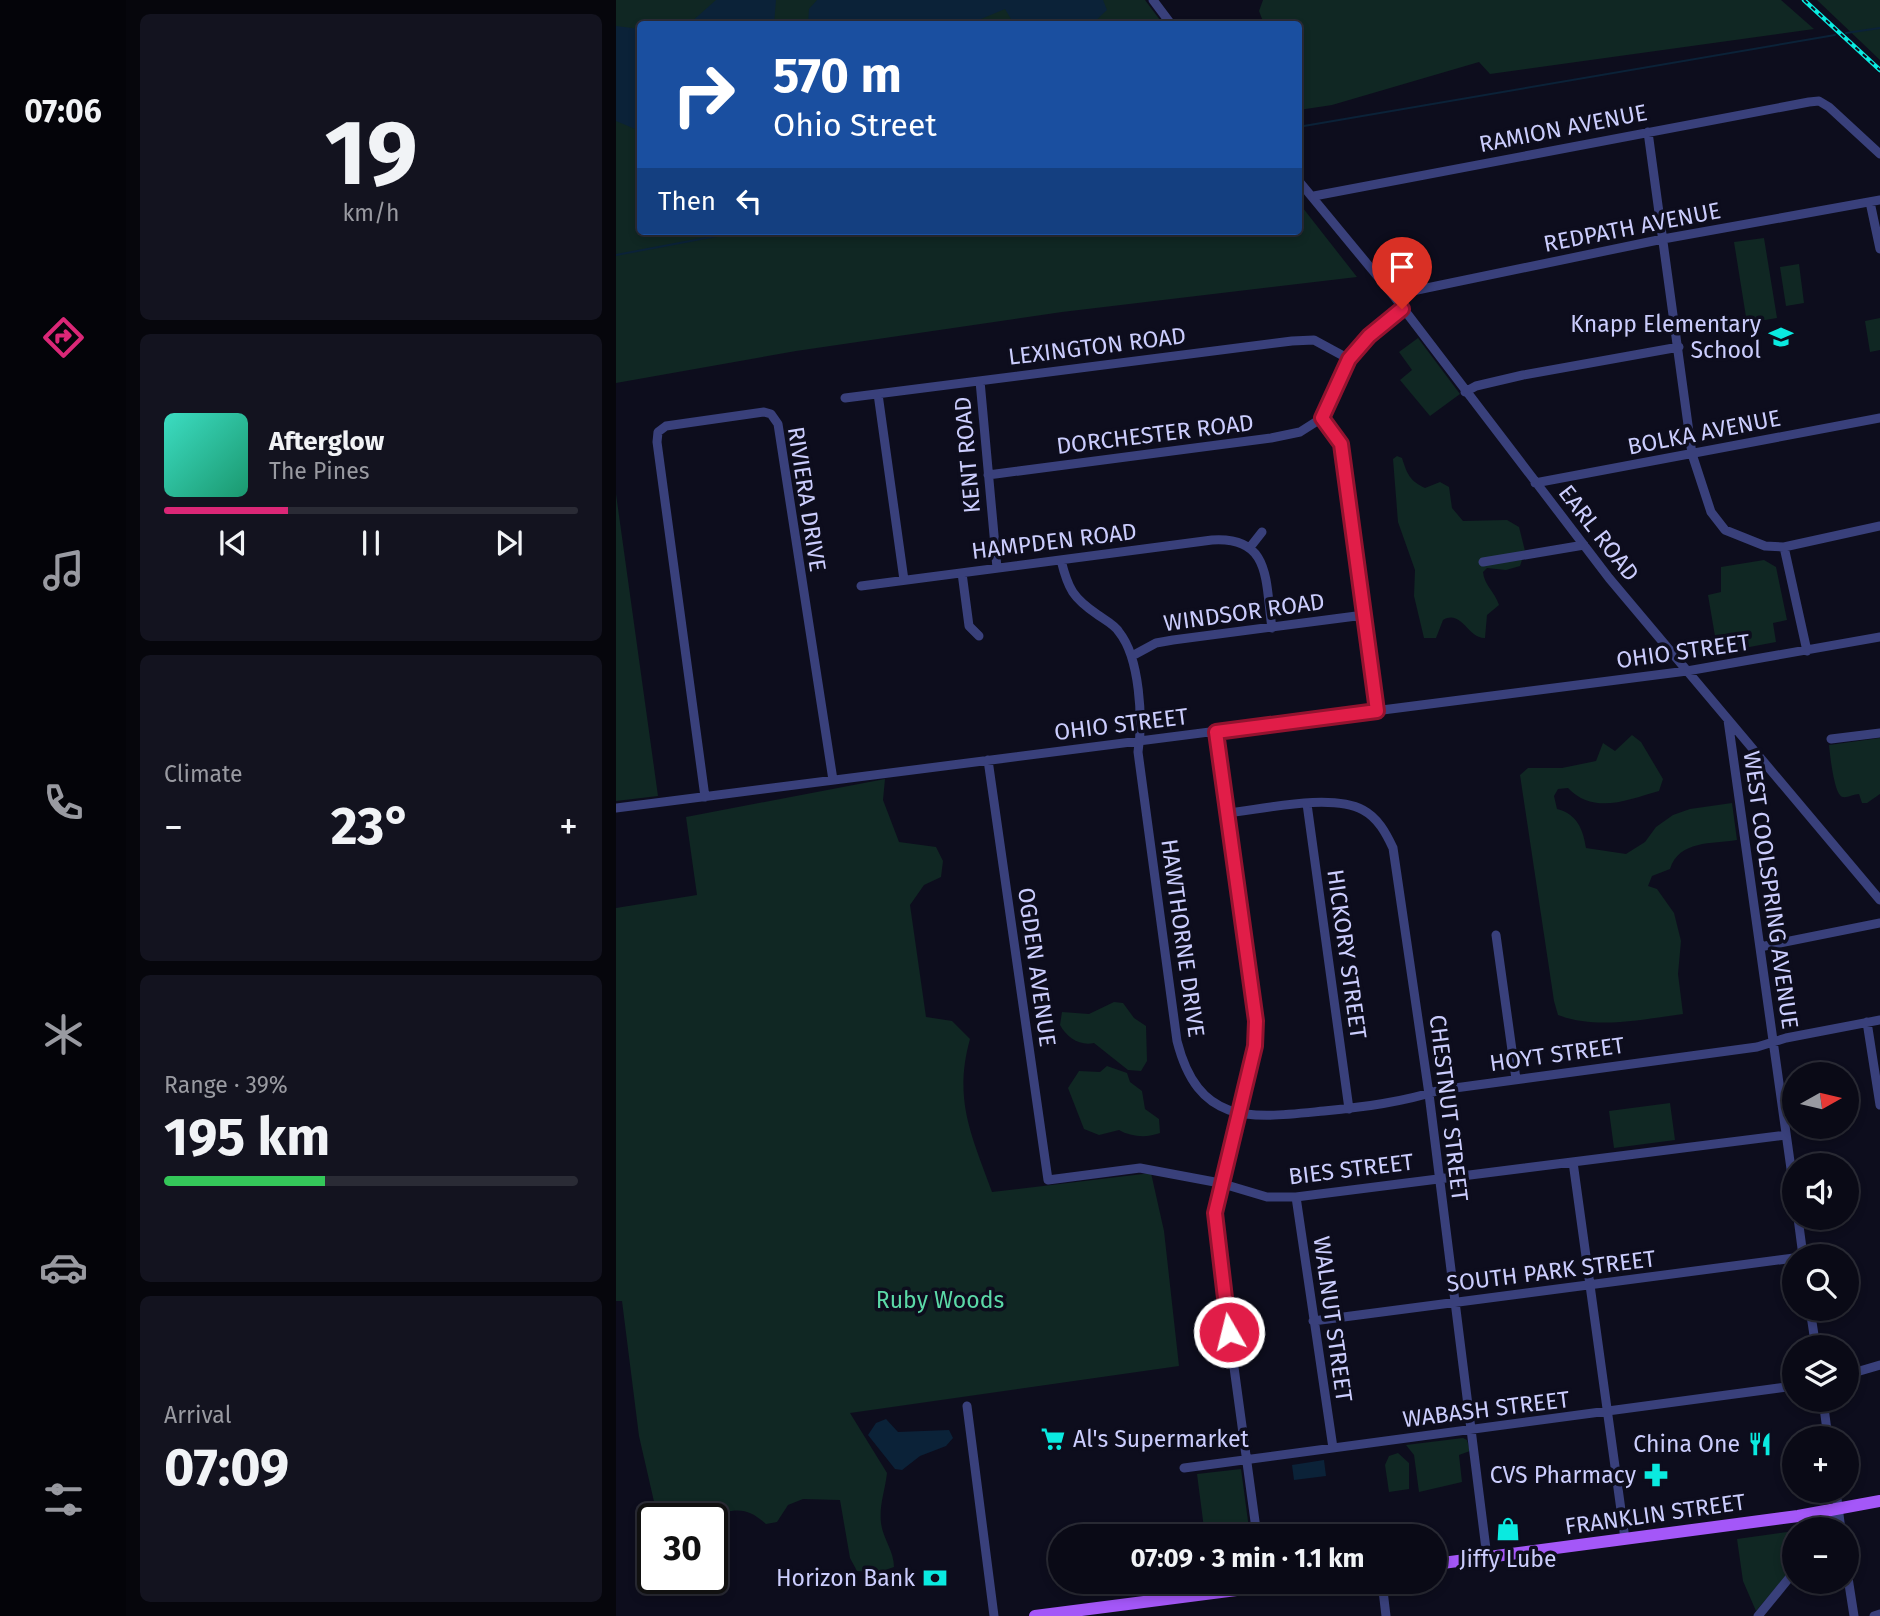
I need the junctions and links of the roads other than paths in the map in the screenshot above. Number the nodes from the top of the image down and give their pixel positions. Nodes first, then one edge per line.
1 (1153, 0) edge
2 (1169, 21) edge
3 (1648, 132) junction
4 (1880, 154) edge
5 (1302, 184) edge
6 (1314, 196) junction
7 (1875, 201) edge
8 (1663, 239) junction
9 (1880, 249) edge
10 (1393, 295) junction
11 (1402, 309) junction
12 (1679, 347) junction
13 (1349, 359) junction
14 (979, 381) junction
15 (1465, 392) junction
16 (878, 394) junction
17 (845, 398) dead end
18 (1322, 418) junction
19 (1880, 418) edge
20 (1692, 454) junction
21 (988, 475) junction
22 (1535, 483) junction
23 (1880, 526) edge
24 (1262, 532) dead end
25 (1584, 545) junction
26 (1251, 546) junction
27 (1784, 547) junction
28 (1061, 560) junction
29 (1483, 562) dead end
30 (997, 568) junction
31 (962, 573) junction
32 (904, 579) junction
33 (861, 586) dead end
34 (1364, 615) junction
35 (1272, 628) junction
36 (979, 636) dead end
37 (1880, 637) edge
38 (1807, 651) junction
39 (1132, 656) junction
40 (1687, 671) junction
41 (1377, 711) junction
42 (1728, 720) junction
43 (1216, 732) junction
44 (1880, 733) edge
45 (1831, 739) dead end
46 (1139, 742) junction
47 (988, 760) junction
48 (833, 780) junction
49 (705, 797) junction
50 (1307, 804) junction
51 (616, 808) edge
52 (1228, 813) junction
53 (1880, 900) edge
54 (1880, 923) edge
55 (1496, 935) dead end
56 (1760, 947) junction
57 (1880, 1020) edge
58 (1867, 1022) junction
59 (1772, 1042) junction
60 (1516, 1079) junction
61 (1429, 1094) junction
62 (1880, 1105) edge
63 (1782, 1108) edge
64 (1349, 1109) junction
65 (1238, 1114) junction
66 (1782, 1136) edge
67 (1573, 1163) junction
68 (1438, 1178) junction
69 (1048, 1180) joint
70 (1220, 1183) junction
71 (1296, 1197) junction
72 (1782, 1260) edge
73 (1592, 1286) junction
74 (1454, 1303) junction
75 (1313, 1321) junction
76 (1880, 1365) edge
77 (1859, 1371) edge
78 (1782, 1388) edge
79 (967, 1406) dead end
80 (1607, 1412) junction
81 (1471, 1431) junction
82 (1333, 1448) junction
83 (1247, 1461) junction
84 (1184, 1468) dead end
85 (1880, 1501) edge
86 (1837, 1503) edge
87 (1838, 1511) junction
88 (1834, 1517) edge
89 (1839, 1517) edge
90 (1255, 1524) edge
91 (1625, 1539) junction
92 (1487, 1557) junction
93 (1447, 1562) edge
94 (1782, 1587) edge
95 (1192, 1594) edge
96 (1384, 1594) edge
97 (1851, 1594) edge
98 (1880, 1614) edge
99 (994, 1616) edge
100 (1035, 1616) edge
101 (1387, 1616) edge
102 (1758, 1616) edge
103 (1854, 1616) edge
104 (1874, 1616) edge

1 - 2 street
3 - 4 street, RAMION AVENUE
3 - 6 street, RAMION AVENUE
3 - 8 street
5 - 6 street, EARL ROAD
6 - 10 street, EARL ROAD
7 - 8 street, REDPATH AVENUE
7 - 9 street
8 - 10 street, REDPATH AVENUE
8 - 12 street
10 - 11 street, EARL ROAD
11 - 13 street
11 - 15 street, EARL ROAD
12 - 15 street
12 - 20 street
13 - 14 street, LEXINGTON ROAD
13 - 18 street
14 - 16 street, LEXINGTON ROAD
14 - 21 street, KENT ROAD
15 - 22 street, EARL ROAD
16 - 17 street, LEXINGTON ROAD
16 - 32 street
18 - 21 street, DORCHESTER ROAD
18 - 34 street
19 - 20 street, BOLKA AVENUE
20 - 22 street, BOLKA AVENUE
20 - 27 street
21 - 30 street, KENT ROAD
22 - 25 street, EARL ROAD
23 - 27 street
24 - 26 street
25 - 29 street
25 - 40 street, EARL ROAD
26 - 28 street, HAMPDEN ROAD
26 - 35 street
27 - 38 street
28 - 30 street, HAMPDEN ROAD
28 - 39 street
30 - 31 street, HAMPDEN ROAD
31 - 32 street, HAMPDEN ROAD
31 - 36 street
32 - 33 street, HAMPDEN ROAD
34 - 35 street, WINDSOR ROAD
34 - 41 street
35 - 39 street, WINDSOR ROAD
37 - 38 street, OHIO STREET
38 - 40 street, OHIO STREET
39 - 46 street, HAWTHORNE DRIVE
40 - 41 street, OHIO STREET
40 - 42 street, EARL ROAD
41 - 43 street, OHIO STREET
42 - 53 street, EARL ROAD
42 - 56 street, WEST COOLSPRING AVENUE
43 - 46 street, OHIO STREET
43 - 52 street
44 - 45 street
46 - 47 street, OHIO STREET
46 - 65 street, HAWTHORNE DRIVE
47 - 48 street, OHIO STREET
47 - 69 street, OGDEN AVENUE
48 - 49 street, OHIO STREET
48 - 49 street, RIVIERA DRIVE
49 - 51 street, OHIO STREET
50 - 52 street, CHESTNUT STREET
50 - 61 street, CHESTNUT STREET
50 - 64 street, HICKORY STREET
52 - 65 street
54 - 56 street
55 - 60 street
56 - 59 street, WEST COOLSPRING AVENUE
57 - 58 street, HOYT STREET
58 - 59 street, HOYT STREET
58 - 62 street
59 - 60 street, HOYT STREET
59 - 63 street, WEST COOLSPRING AVENUE
60 - 61 street, HOYT STREET
61 - 64 street, HOYT STREET
61 - 68 street, CHESTNUT STREET
64 - 65 street, HOYT STREET
65 - 70 street
66 - 67 street, BIES STREET
67 - 68 street, BIES STREET
67 - 73 street
68 - 71 street, BIES STREET
68 - 74 street, CHESTNUT STREET
69 - 70 street, BIES STREET
70 - 71 street, BIES STREET
70 - 83 street
71 - 75 street, WALNUT STREET
72 - 73 street, SOUTH PARK STREET
73 - 74 street, SOUTH PARK STREET
73 - 80 street
74 - 75 street, SOUTH PARK STREET
74 - 81 street, CHESTNUT STREET
75 - 82 street, WALNUT STREET
76 - 77 street
78 - 80 street, WABASH STREET
79 - 99 street
80 - 81 street, WABASH STREET
80 - 91 street
81 - 82 street, WABASH STREET
81 - 92 street, CHESTNUT STREET
82 - 83 street, WABASH STREET
83 - 84 street, WABASH STREET
83 - 90 street
85 - 87 main road, FRANKLIN STREET
86 - 87 street
87 - 88 street
87 - 89 street
87 - 91 main road, FRANKLIN STREET
91 - 92 main road, FRANKLIN STREET
92 - 93 main road, FRANKLIN STREET
94 - 102 street
95 - 100 main road
96 - 101 street
97 - 103 street
98 - 104 street

